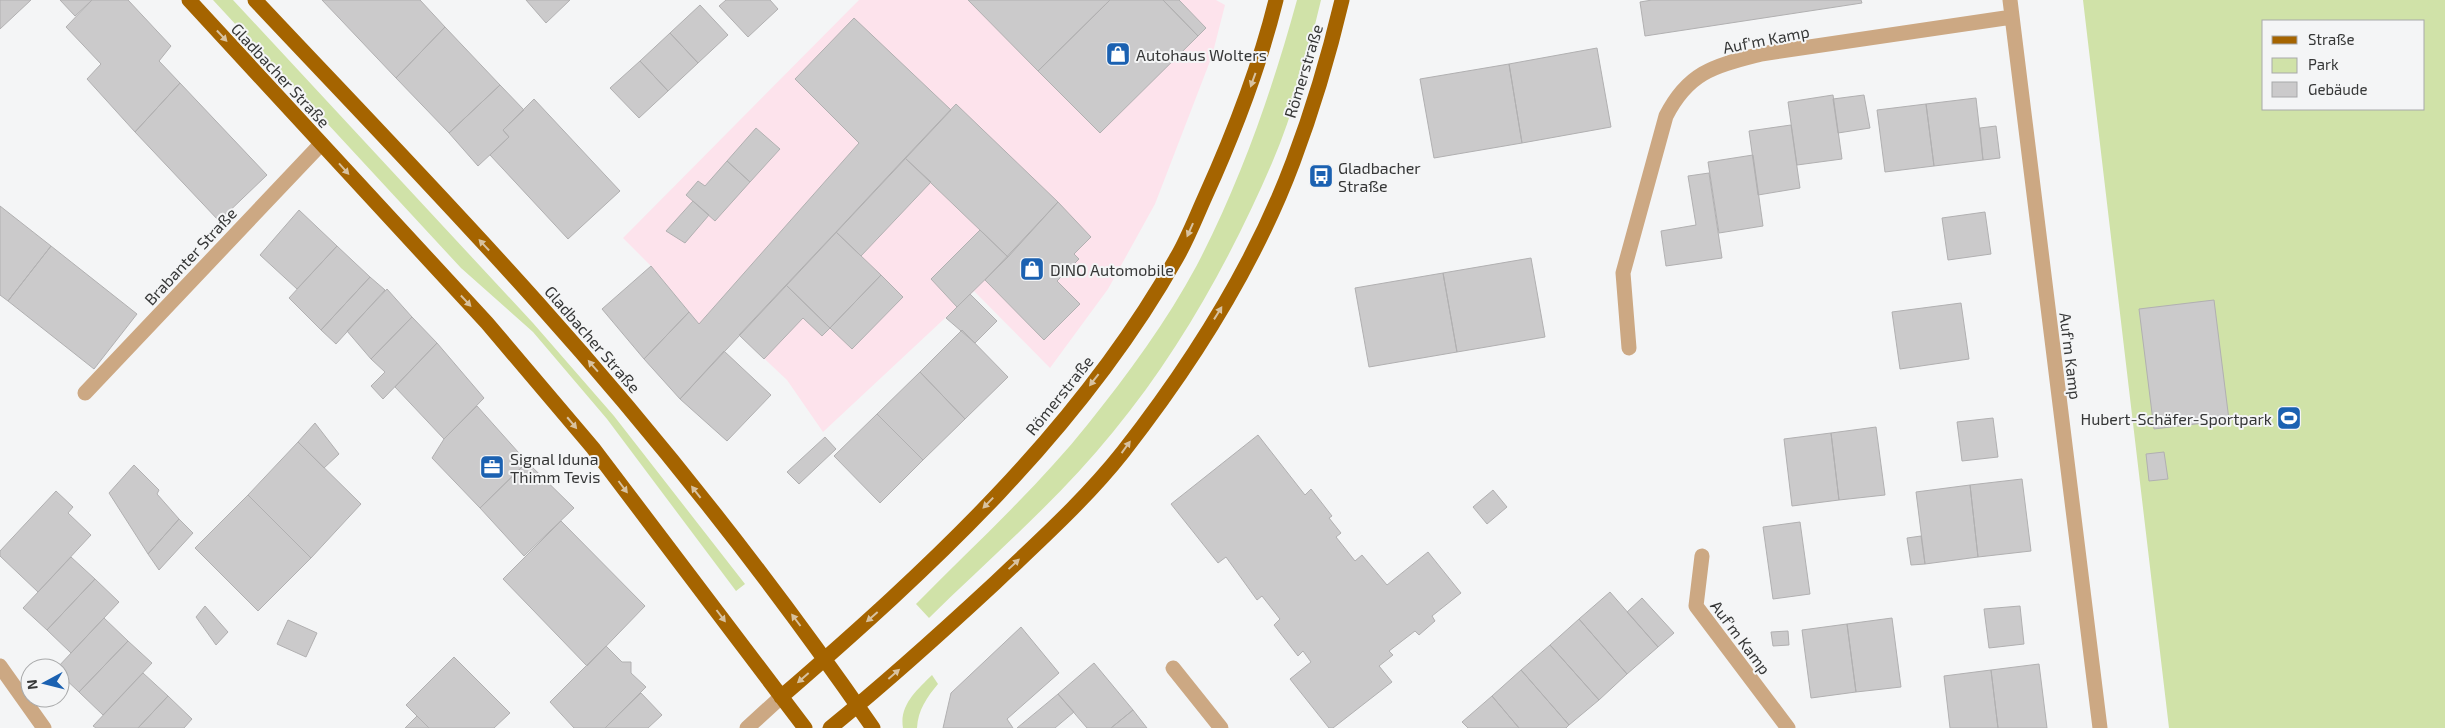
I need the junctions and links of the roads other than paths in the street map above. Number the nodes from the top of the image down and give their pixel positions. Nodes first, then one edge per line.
1 (189, 0) edge
2 (255, 0) edge
3 (1276, 0) edge
4 (1342, 0) edge
5 (2010, 0) edge
6 (2012, 17) junction
7 (321, 144) junction
8 (1630, 348) dead end
9 (85, 392) dead end
10 (1702, 556) dead end
11 (825, 658) junction
12 (0, 666) edge
13 (1173, 668) dead end
14 (781, 697) junction
15 (858, 706) junction
16 (44, 728) edge
17 (747, 728) edge
18 (805, 728) edge
19 (830, 728) edge
20 (873, 728) edge
21 (1221, 728) edge
22 (1788, 728) edge
23 (2100, 728) edge

1 -> 7 main road, Gladbacher Straße
11 -> 2 main road, Gladbacher Straße
3 -> 11 main road, Römerstraße
15 -> 4 main road, Römerstraße
5 - 6 street, Auf'm Kamp
6 - 8 street, Auf'm Kamp
6 - 23 street, Auf'm Kamp
7 - 9 street, Brabanter Straße
7 -> 14 main road, Gladbacher Straße
10 - 22 street, Auf'm Kamp
11 -> 14 main road, Römerstraße
11 - 15 main road, Gladbacher Straße
12 - 16 street
13 - 21 street
14 - 17 street, Römerstraße
14 - 18 main road, Gladbacher Straße
15 - 19 main road, Römerstraße
15 - 20 main road, Gladbacher Straße

